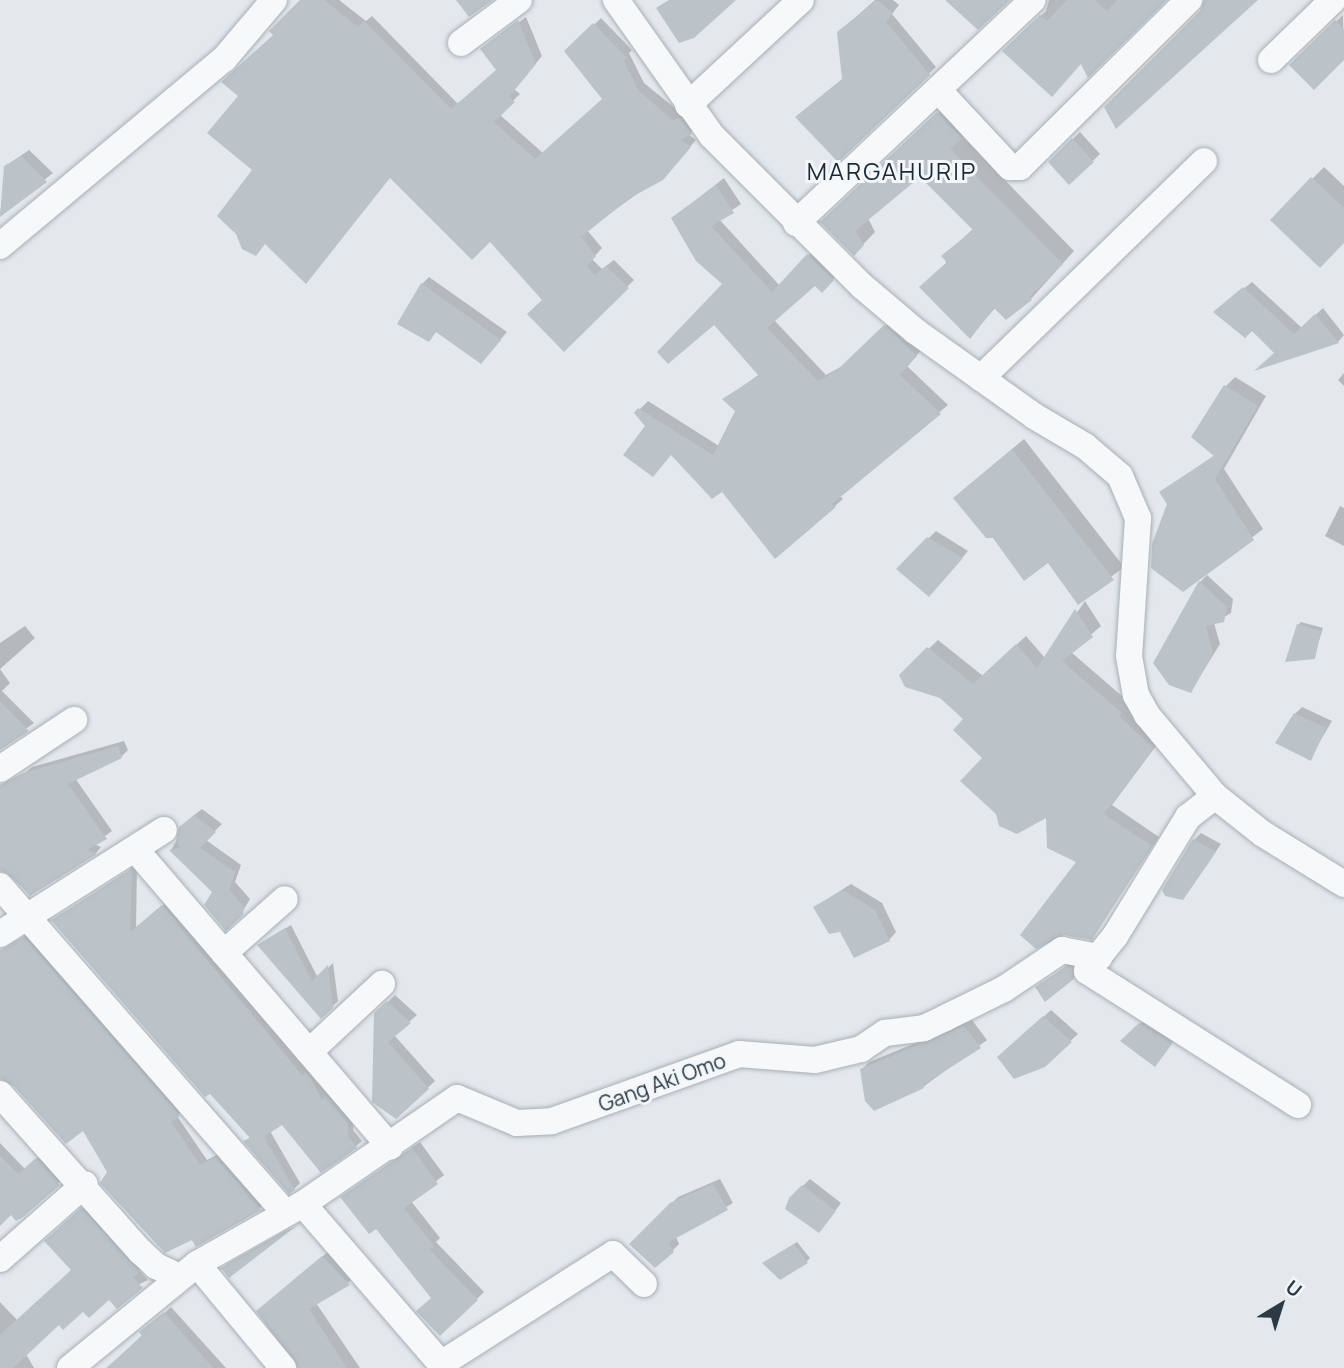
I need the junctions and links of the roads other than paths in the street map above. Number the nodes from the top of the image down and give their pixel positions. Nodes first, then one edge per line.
1 (274, 0) edge
2 (519, 0) edge
3 (616, 0) edge
4 (801, 0) edge
5 (1033, 0) edge
6 (1189, 0) edge
7 (1333, 0) edge
8 (461, 43) dead end
9 (1271, 60) dead end
10 (940, 92) junction
11 (688, 105) junction
12 (1204, 161) dead end
13 (796, 223) junction
14 (0, 246) edge
15 (981, 378) junction
16 (74, 720) dead end
17 (1, 768) edge
18 (1215, 796) junction
19 (164, 830) dead end
20 (135, 849) junction
21 (1344, 884) edge
22 (0, 886) edge
23 (285, 899) dead end
24 (25, 919) junction
25 (0, 934) edge
26 (224, 953) junction
27 (1093, 964) junction
28 (382, 985) dead end
29 (309, 1052) junction
30 (0, 1094) edge
31 (1298, 1105) dead end
32 (390, 1147) junction
33 (85, 1184) junction
34 (293, 1208) junction
35 (0, 1259) edge
36 (189, 1270) junction
37 (644, 1284) dead end
38 (274, 1365) edge
39 (70, 1368) edge

1 - 14 street
2 - 8 street
3 - 11 street
4 - 11 street
5 - 10 street
6 - 10 street
7 - 9 street
10 - 13 street
11 - 13 street
12 - 15 street
13 - 15 street
15 - 18 street
16 - 17 street
18 - 21 street
18 - 27 street
19 - 20 street
20 - 24 street
20 - 26 street
22 - 24 street
23 - 26 street
24 - 25 street
24 - 34 street
26 - 29 street
27 - 31 street
27 - 32 street, Gang Aki Omo
28 - 29 street
29 - 32 street
30 - 33 street
32 - 34 street
33 - 35 street
33 - 36 street
34 - 36 street
34 - 37 street
36 - 38 street
36 - 39 street

